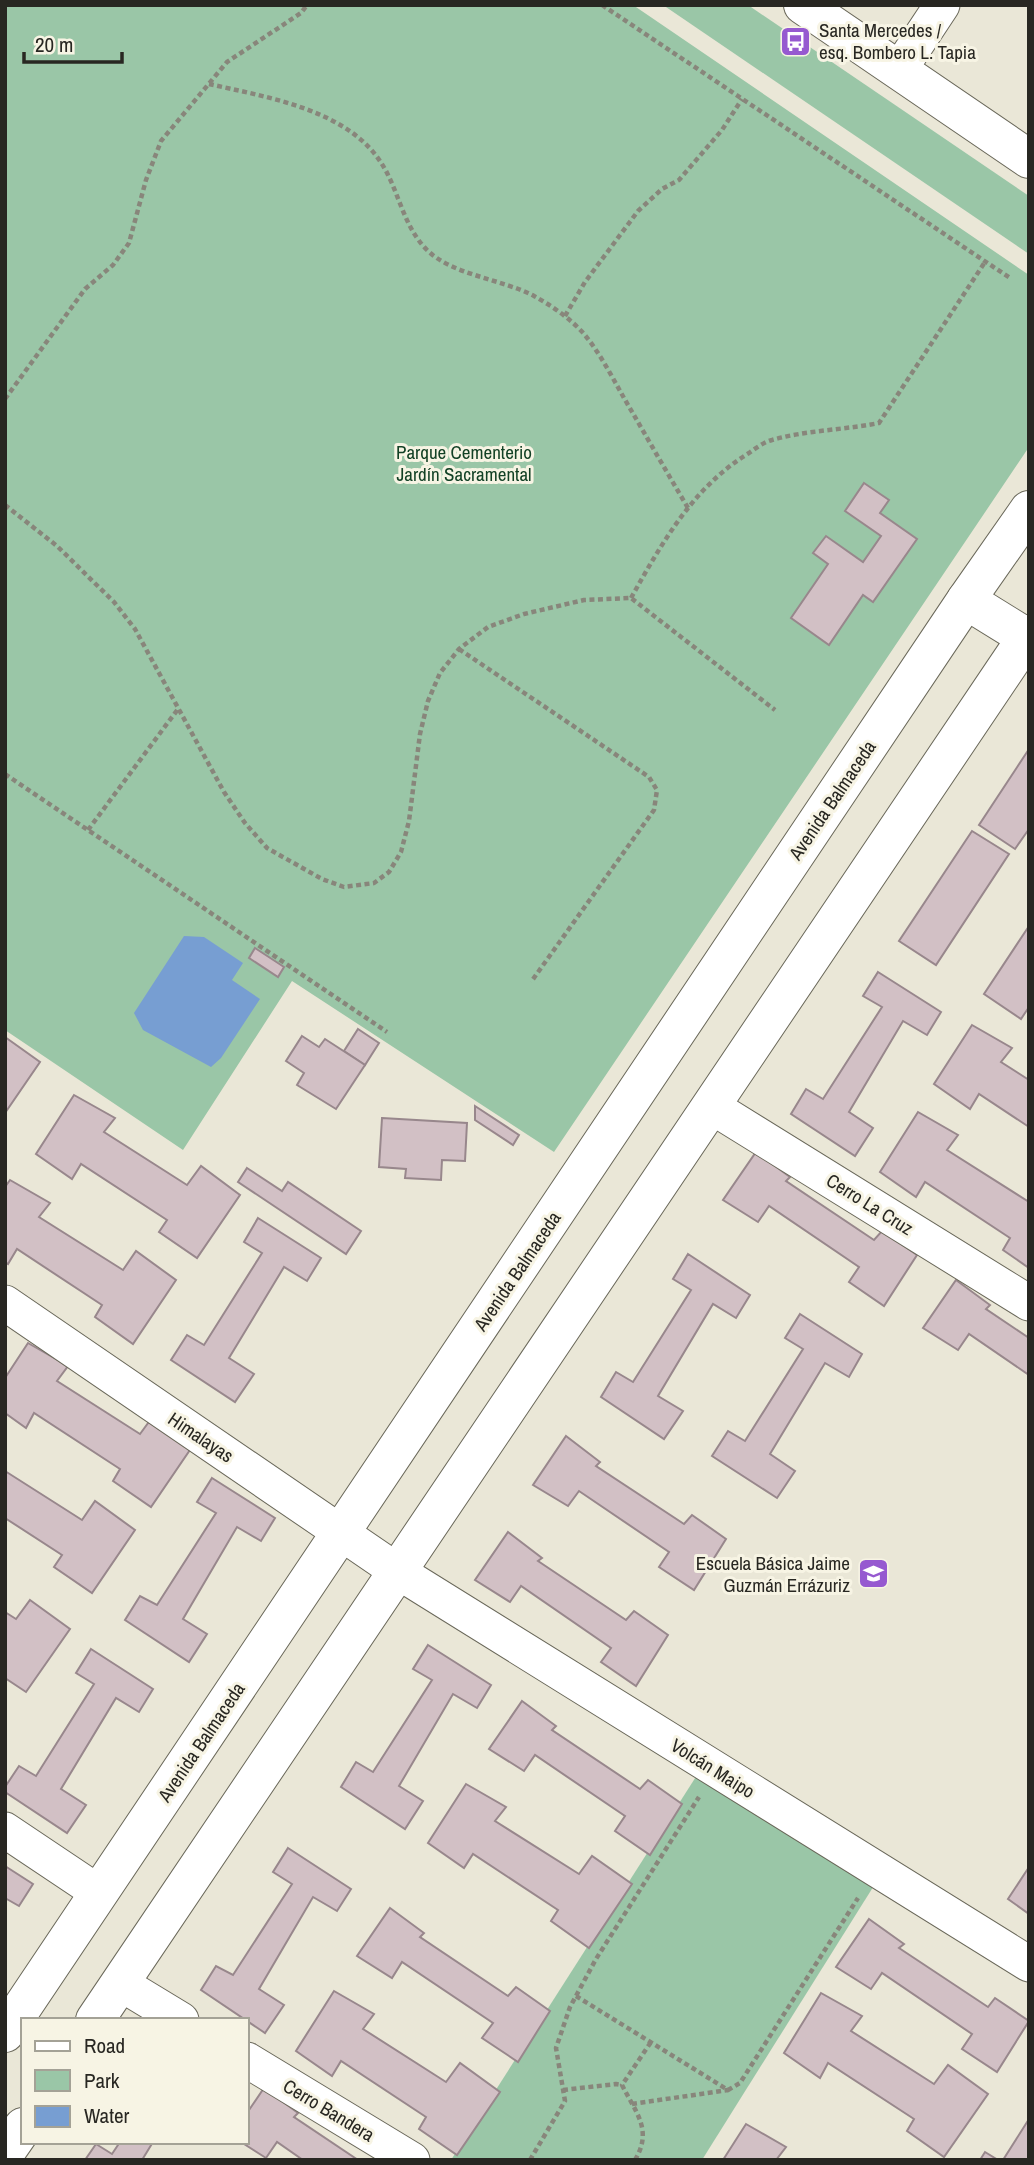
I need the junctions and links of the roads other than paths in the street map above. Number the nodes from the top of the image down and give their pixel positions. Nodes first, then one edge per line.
1 (803, 5) edge
2 (942, 5) edge
3 (899, 71) junction
4 (1029, 159) edge
5 (1029, 510) edge
6 (966, 600) junction
7 (1028, 637) edge
8 (711, 1106) junction
9 (5, 1303) edge
10 (1029, 1303) edge
11 (342, 1533) junction
12 (397, 1571) junction
13 (5, 1830) edge
14 (99, 1893) junction
15 (1029, 1964) edge
16 (120, 1983) junction
17 (96, 2018) edge
18 (178, 2018) edge
19 (5, 2033) edge
20 (248, 2061) edge
21 (21, 2130) edge
22 (5, 2153) edge
23 (412, 2160) edge

1 - 3 street
2 - 3 street
3 - 4 street
5 - 6 street, Avenida Balmaceda
6 - 7 street
6 - 11 street, Avenida Balmaceda
7 - 8 street
8 - 10 street, Cerro La Cruz
8 - 12 street
9 - 11 street, Himalayas
11 - 12 street, Himalayas
11 - 14 street, Avenida Balmaceda
12 - 15 street, Volcán Maipo
12 - 16 street
13 - 14 street
14 - 19 street, Avenida Balmaceda
16 - 17 street
16 - 18 street
20 - 23 street, Cerro Bandera
21 - 22 street

